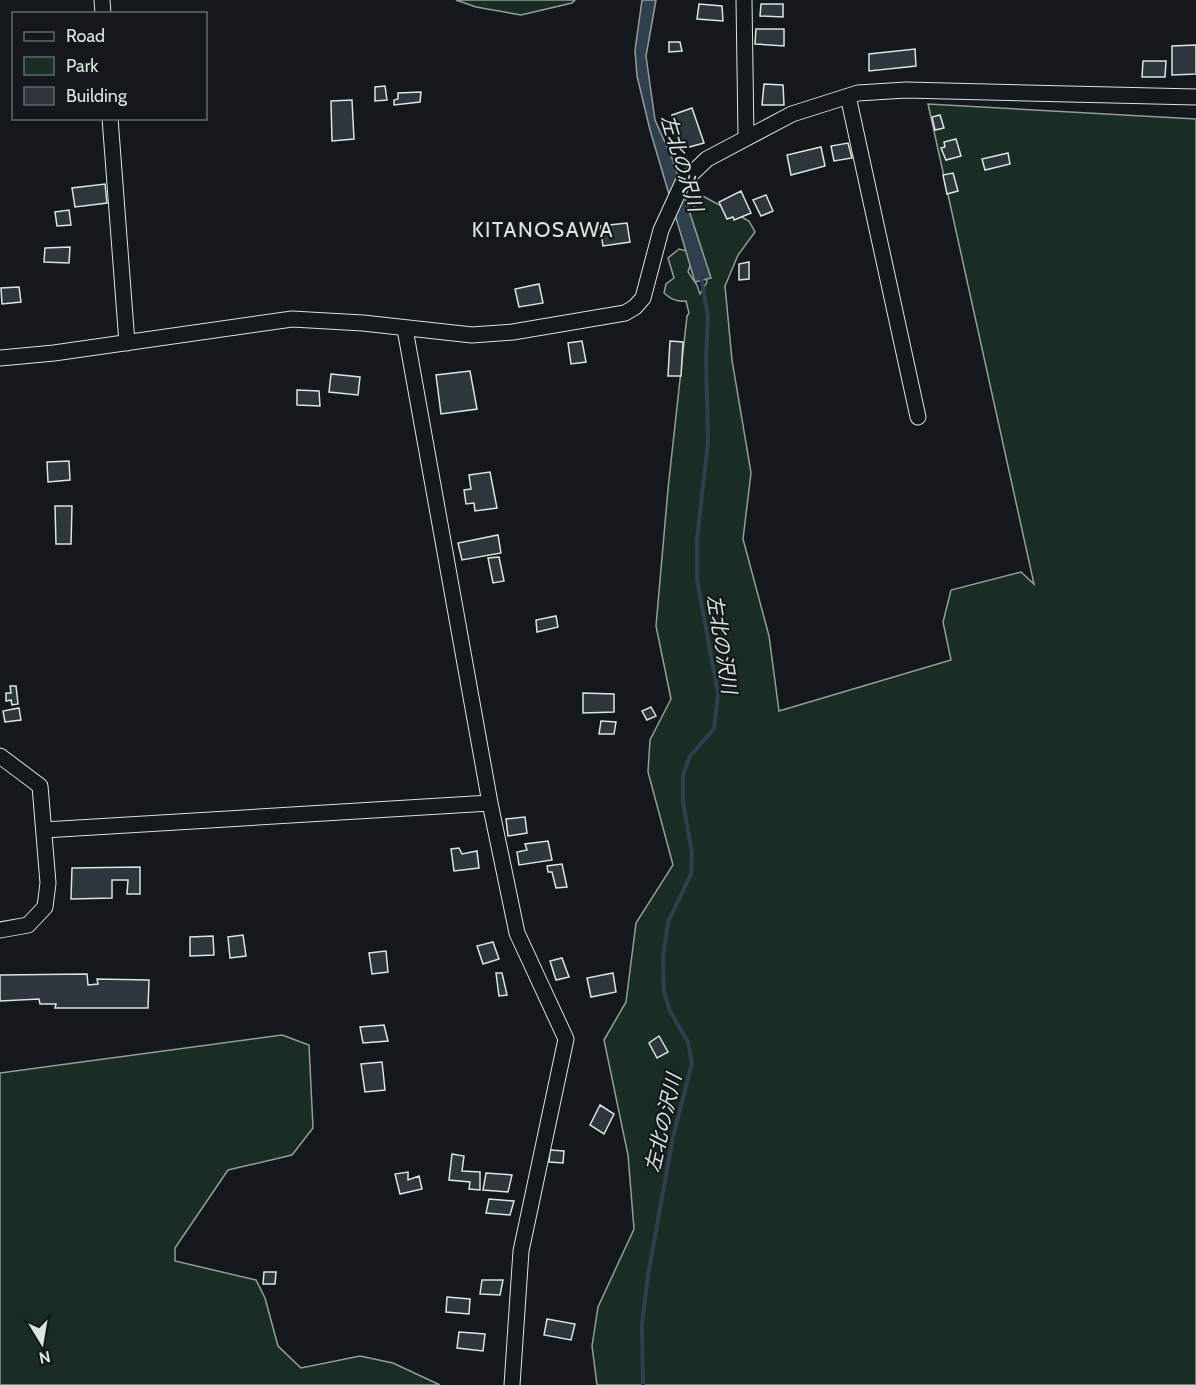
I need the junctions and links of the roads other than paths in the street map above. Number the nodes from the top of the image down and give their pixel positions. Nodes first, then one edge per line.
1 (744, 0) edge
2 (848, 96) junction
3 (1196, 97) edge
4 (110, 120) edge
5 (746, 137) junction
6 (405, 329) junction
7 (127, 343) junction
8 (0, 358) edge
9 (918, 417) dead end
10 (0, 756) edge
11 (490, 803) junction
12 (44, 831) junction
13 (0, 930) edge
14 (512, 1385) edge

1 - 5 street
2 - 3 street
2 - 5 street
2 - 9 street
4 - 7 street
5 - 6 street
6 - 7 street
6 - 11 street
7 - 8 street
10 - 12 street
11 - 12 street
11 - 14 street
12 - 13 street

